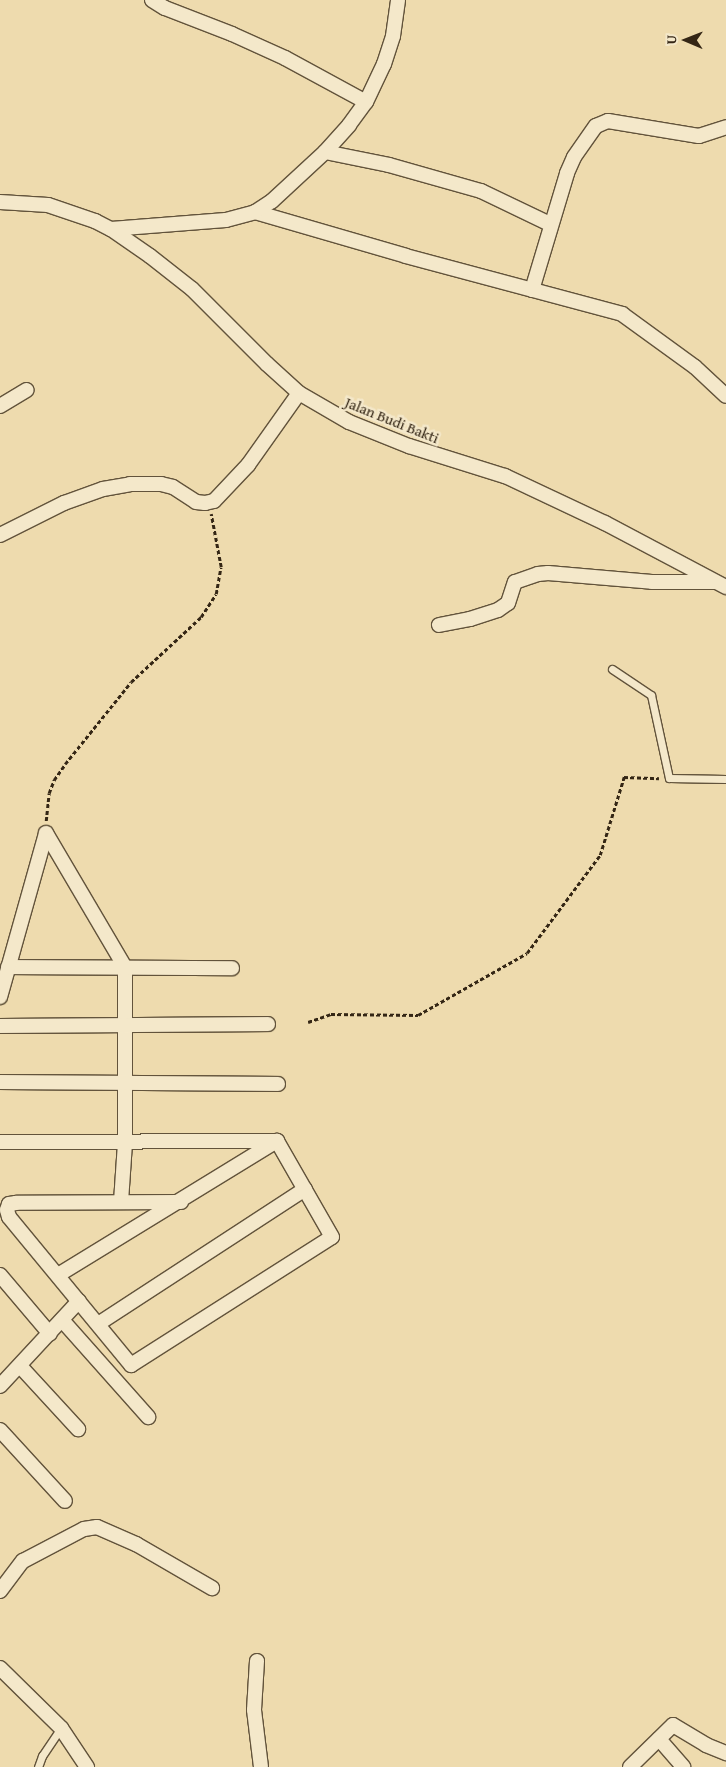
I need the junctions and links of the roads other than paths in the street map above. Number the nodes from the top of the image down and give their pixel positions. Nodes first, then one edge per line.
1 (152, 0) edge
2 (398, 0) edge
3 (366, 102) junction
4 (726, 127) edge
5 (325, 152) junction
6 (0, 202) edge
7 (255, 212) junction
8 (550, 224) junction
9 (111, 230) junction
10 (532, 290) junction
11 (27, 390) dead end
12 (299, 393) junction
13 (726, 396) edge
14 (0, 406) edge
15 (0, 535) edge
16 (722, 585) edge
17 (439, 625) dead end
18 (612, 669) dead end
19 (726, 780) edge
20 (125, 967) junction
21 (8, 968) junction
22 (232, 968) dead end
23 (0, 997) edge
24 (268, 1024) dead end
25 (125, 1025) junction
26 (0, 1026) edge
27 (0, 1082) edge
28 (125, 1084) junction
29 (278, 1084) dead end
30 (277, 1141) junction
31 (0, 1142) edge
32 (125, 1143) junction
33 (305, 1189) junction
34 (0, 1195) edge
35 (121, 1202) junction
36 (181, 1202) junction
37 (7, 1207) junction
38 (0, 1275) edge
39 (58, 1276) junction
40 (79, 1301) junction
41 (62, 1320) junction
42 (98, 1324) junction
43 (50, 1334) junction
44 (20, 1366) junction
45 (2, 1379) edge
46 (148, 1417) dead end
47 (78, 1429) dead end
48 (0, 1430) edge
49 (65, 1501) dead end
50 (212, 1588) dead end
51 (0, 1591) edge
52 (257, 1661) dead end
53 (0, 1668) edge
54 (61, 1728) junction
55 (659, 1739) junction
56 (726, 1753) edge
57 (38, 1767) edge
58 (88, 1767) edge
59 (261, 1767) edge
60 (630, 1767) edge
61 (683, 1767) edge

1 - 3 street
2 - 3 street
3 - 5 street
4 - 8 street
5 - 7 street
5 - 8 street
6 - 9 street, Jalan Budi Bakti
7 - 9 street
7 - 10 street
8 - 10 street
9 - 12 street, Jalan Budi Bakti
10 - 13 street
11 - 14 street
12 - 15 street
12 - 16 street, Jalan Budi Bakti
16 - 17 street
18 - 19 lane
20 - 21 street
20 - 21 street
20 - 22 street
20 - 25 street
21 - 23 street
24 - 25 street
25 - 26 street
25 - 28 street
27 - 28 street
28 - 29 street
28 - 32 street
30 - 32 street
30 - 33 street
30 - 36 street
31 - 32 street
32 - 35 street
33 - 42 street
33 - 42 street
34 - 37 street
35 - 36 street
35 - 37 street
36 - 39 street
37 - 39 street
38 - 43 street
39 - 40 street
40 - 41 street
40 - 42 street
41 - 43 street
41 - 46 street
43 - 44 street
44 - 45 street
44 - 47 street
48 - 49 street
50 - 51 street
52 - 59 street
53 - 54 street
54 - 57 lane
54 - 58 street
55 - 56 street
55 - 60 street
55 - 61 street

